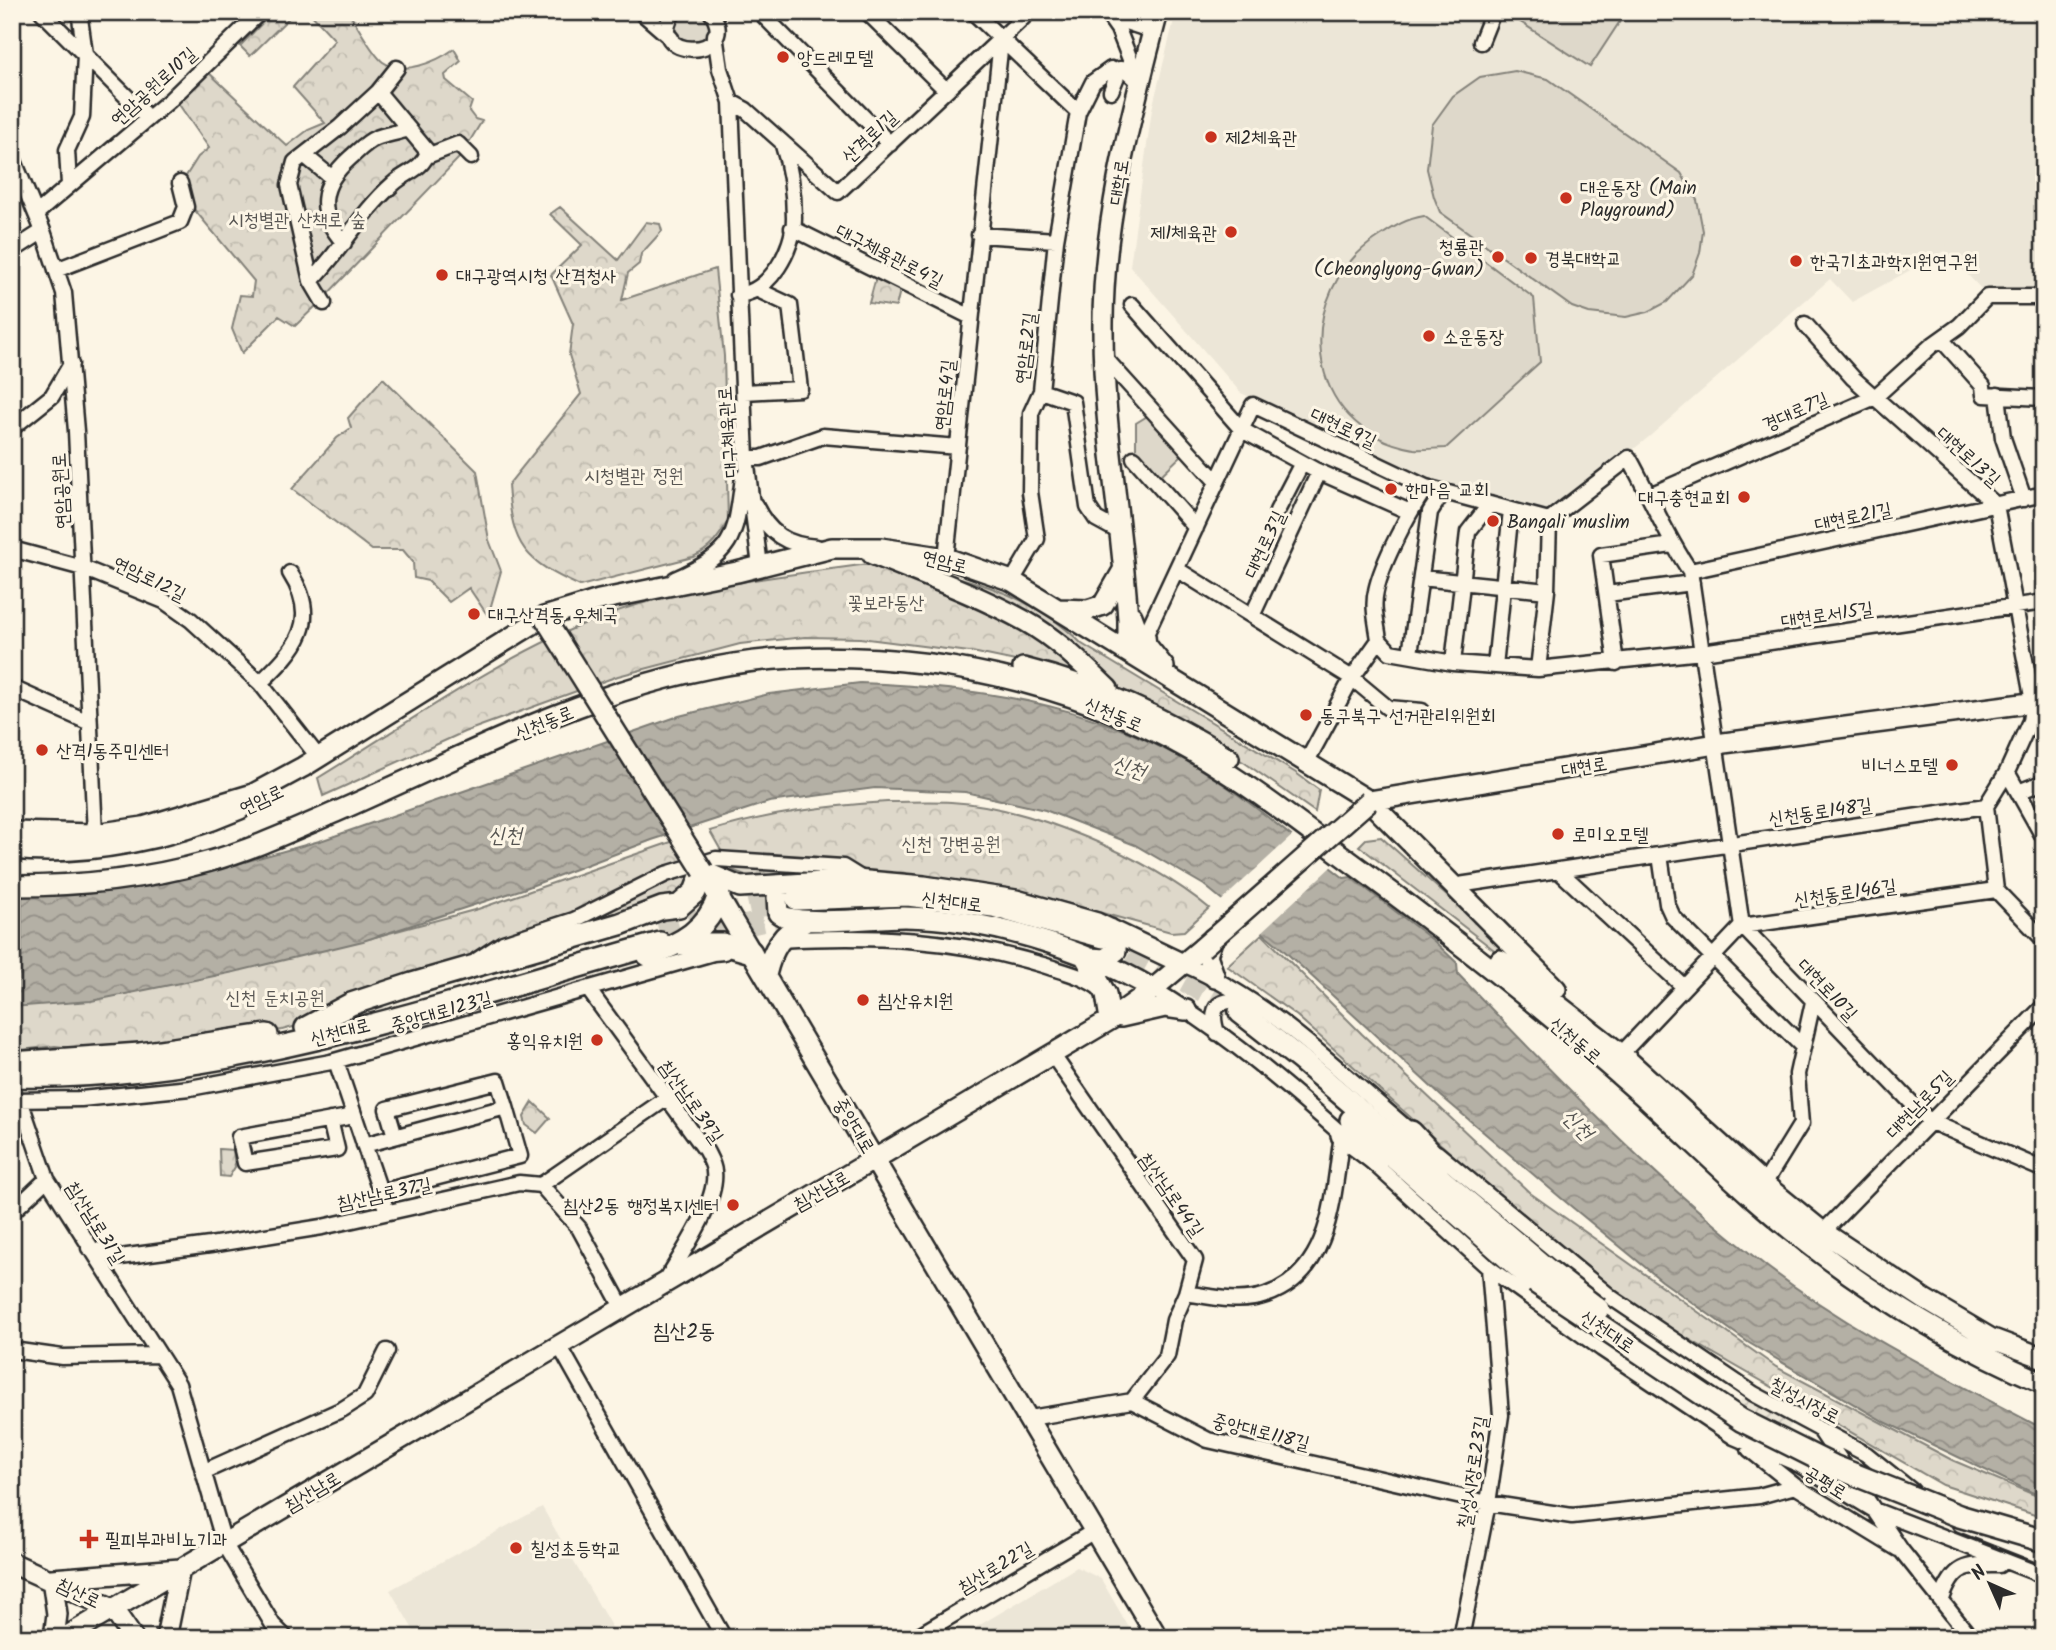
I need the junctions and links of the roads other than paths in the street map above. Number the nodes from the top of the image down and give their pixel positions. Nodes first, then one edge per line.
1 (42, 12) edge
2 (86, 12) edge
3 (260, 12) edge
4 (673, 12) edge
5 (760, 12) edge
6 (867, 12) edge
7 (973, 12) edge
8 (1029, 12) edge
9 (1108, 12) edge
10 (1493, 12) edge
11 (713, 14) edge
12 (645, 16) edge
13 (1156, 22) edge
14 (715, 35) junction
15 (671, 38) junction
16 (1001, 41) junction
17 (1481, 42) dead end
18 (694, 51) junction
19 (85, 54) junction
20 (397, 68) dead end
21 (720, 69) junction
22 (1111, 69) dead end
23 (1139, 82) junction
24 (946, 90) junction
25 (1111, 91) dead end
26 (378, 92) junction
27 (731, 102) junction
28 (1078, 112) junction
29 (149, 118) junction
30 (408, 129) junction
31 (782, 142) junction
32 (890, 144) junction
33 (304, 155) junction
34 (12, 156) edge
35 (427, 156) junction
36 (471, 157) dead end
37 (331, 177) junction
38 (180, 183) dead end
39 (69, 185) junction
40 (37, 213) junction
41 (792, 228) junction
42 (43, 230) junction
43 (979, 235) junction
44 (1056, 240) junction
45 (344, 243) junction
46 (12, 251) edge
47 (56, 270) junction
48 (311, 281) junction
49 (758, 290) junction
50 (738, 295) junction
51 (2044, 297) edge
52 (321, 300) dead end
53 (1132, 305) dead end
54 (971, 317) junction
55 (1805, 324) dead end
56 (1941, 340) junction
57 (1103, 356) junction
58 (71, 364) junction
59 (744, 391) junction
60 (1041, 391) junction
61 (1998, 395) junction
62 (1875, 397) junction
63 (2044, 398) edge
64 (12, 428) edge
65 (1242, 430) junction
66 (958, 447) junction
67 (746, 458) junction
68 (1134, 458) dead end
69 (1302, 463) junction
70 (1320, 472) junction
71 (1217, 482) junction
72 (1426, 487) junction
73 (1443, 492) junction
74 (2044, 494) edge
75 (1650, 495) junction
76 (751, 498) junction
77 (2024, 499) junction
78 (1490, 504) junction
79 (1996, 505) junction
80 (1511, 510) junction
81 (1277, 511) dead end
82 (1410, 512) junction
83 (1549, 520) junction
84 (1196, 528) junction
85 (1118, 531) junction
86 (1672, 545) junction
87 (832, 548) junction
88 (858, 548) junction
89 (12, 549) edge
90 (946, 558) junction
91 (760, 566) junction
92 (83, 568) junction
93 (1178, 570) junction
94 (1122, 572) junction
95 (290, 573) dead end
96 (1691, 577) junction
97 (1421, 578) junction
98 (1013, 582) junction
99 (1461, 583) junction
100 (1505, 586) junction
101 (659, 587) junction
102 (1547, 591) junction
103 (1607, 594) junction
104 (2044, 601) edge
105 (2014, 606) junction
106 (1058, 609) junction
107 (1130, 610) junction
108 (1154, 616) junction
109 (1252, 616) junction
110 (544, 617) junction
111 (1379, 640) junction
112 (1122, 649) junction
113 (1149, 649) junction
114 (1703, 652) junction
115 (1410, 654) junction
116 (476, 659) junction
117 (1453, 663) junction
118 (1616, 663) junction
119 (1495, 666) junction
120 (1538, 669) junction
121 (1352, 678) junction
122 (1176, 681) junction
123 (260, 683) junction
124 (12, 688) edge
125 (1106, 700) junction
126 (2038, 701) edge
127 (1422, 711) dead end
128 (88, 722) junction
129 (1716, 744) junction
130 (319, 758) junction
131 (1307, 761) junction
132 (2007, 772) junction
133 (2044, 782) edge
134 (2018, 792) junction
135 (1370, 801) junction
136 (1986, 806) junction
137 (12, 832) edge
138 (94, 834) junction
139 (2044, 838) edge
140 (1730, 844) junction
141 (12, 849) edge
142 (1660, 855) junction
143 (1558, 870) junction
144 (703, 871) junction
145 (12, 875) edge
146 (866, 881) junction
147 (12, 886) edge
148 (1452, 886) junction
149 (1996, 890) junction
150 (719, 895) junction
151 (798, 905) junction
152 (663, 908) junction
153 (1742, 926) junction
154 (779, 940) junction
155 (2044, 940) edge
156 (667, 941) junction
157 (1099, 944) junction
158 (1145, 944) junction
159 (1207, 947) junction
160 (751, 952) junction
161 (1713, 956) junction
162 (1183, 964) junction
163 (461, 971) junction
164 (766, 975) junction
165 (1215, 978) junction
166 (1684, 986) junction
167 (588, 989) junction
168 (1153, 989) junction
169 (1106, 994) junction
170 (1813, 1002) junction
171 (2044, 1006) edge
172 (1186, 1010) junction
173 (1235, 1017) junction
174 (1110, 1020) junction
175 (306, 1028) junction
176 (1802, 1046) junction
177 (12, 1053) edge
178 (1052, 1054) junction
179 (1621, 1054) junction
180 (335, 1061) junction
181 (146, 1062) junction
182 (12, 1063) edge
183 (12, 1076) edge
184 (15, 1096) edge
185 (667, 1098) junction
186 (506, 1107) junction
187 (354, 1116) junction
188 (330, 1120) junction
189 (1929, 1121) junction
190 (1411, 1132) junction
191 (1342, 1135) junction
192 (395, 1136) junction
193 (364, 1144) junction
194 (875, 1159) junction
195 (2044, 1170) edge
196 (47, 1179) junction
197 (1764, 1184) junction
198 (541, 1185) junction
199 (380, 1192) junction
200 (12, 1212) edge
201 (387, 1212) junction
202 (1823, 1231) junction
203 (89, 1248) junction
204 (1496, 1250) junction
205 (1548, 1270) junction
206 (665, 1282) junction
207 (1186, 1293) junction
208 (622, 1307) junction
209 (1990, 1338) junction
210 (559, 1345) junction
211 (12, 1350) edge
212 (387, 1351) dead end
213 (158, 1355) junction
214 (2044, 1358) edge
215 (2044, 1365) edge
216 (2044, 1383) edge
217 (1132, 1401) junction
218 (1030, 1418) junction
219 (1819, 1429) junction
220 (1734, 1437) junction
221 (1798, 1464) junction
222 (203, 1472) junction
223 (1795, 1486) junction
224 (1488, 1503) junction
225 (1874, 1510) junction
226 (2044, 1527) edge
227 (1096, 1530) junction
228 (2044, 1541) edge
229 (224, 1544) junction
230 (1902, 1552) junction
231 (2044, 1557) edge
232 (12, 1563) edge
233 (2014, 1566) junction
234 (180, 1569) junction
235 (2044, 1576) edge
236 (52, 1579) junction
237 (1942, 1599) junction
238 (113, 1609) junction
239 (54, 1638) edge
240 (64, 1638) edge
241 (133, 1638) edge
242 (166, 1638) edge
243 (286, 1638) edge
244 (724, 1638) edge
245 (914, 1638) edge
246 (1158, 1638) edge
247 (1461, 1638) edge
248 (1971, 1638) edge

1 - 19 street
2 - 19 street
3 - 29 street, 연암공원로10길
4 - 12 street
4 - 15 street
5 - 32 street
6 - 24 street
7 - 16 street
8 - 16 street, 산격로1길
9 - 13 street
9 - 23 street
10 - 17 street
11 - 14 street, 대구체육관로
12 - 15 street
13 - 23 main road, 대학로
14 - 18 street
14 - 21 street, 대구체육관로
15 - 18 street
16 - 24 street, 산격로1길
16 - 28 street
16 - 43 street, 연암로4길
18 - 21 street
19 - 29 street
19 - 39 street
20 - 26 street
21 - 27 street, 대구체육관로
22 - 28 street, 연암로2길
23 - 25 street
23 - 57 main road, 대학로
24 - 32 street, 산격로1길
26 - 30 street
26 - 33 street
27 - 31 street, 산격로1길
27 - 50 street, 대구체육관로
28 - 44 street, 연암로2길
29 - 39 street, 연암공원로10길
30 - 35 street
30 - 37 street
31 - 32 street, 산격로1길
31 - 41 street
33 - 37 street
33 - 48 street
34 - 40 street, 연암공원로
35 - 36 street
35 - 45 street
37 - 45 street
38 - 47 street
39 - 40 street, 연암공원로10길
40 - 42 street, 연암공원로
41 - 49 street
41 - 54 street, 대구체육관로4길
42 - 46 street
42 - 47 street, 연암공원로
43 - 44 street
43 - 54 street, 연암로4길
44 - 60 street, 연암로2길
45 - 48 street
47 - 58 street, 연암공원로
48 - 52 street
49 - 50 street
49 - 59 street
50 - 59 street, 대구체육관로
51 - 56 street, 경대로7길
53 - 65 street
54 - 66 street, 연암로4길
55 - 62 street, 대현로13길
56 - 61 street
56 - 62 street, 경대로7길
57 - 71 street
57 - 85 main road, 대학로
58 - 64 street
58 - 92 street, 연암공원로
59 - 67 street, 대구체육관로
60 - 85 street
60 - 98 street, 연암로2길
61 - 63 street
61 - 77 street
62 - 75 street, 경대로7길
62 - 79 street, 대현로13길
65 - 69 street
65 - 71 street, 대현로9길
65 - 72 street, 대현로9길
66 - 67 street
66 - 90 street, 연암로4길
67 - 76 street, 대구체육관로
67 - 101 street
68 - 84 street
69 - 70 street
69 - 81 street
70 - 82 street
70 - 109 street, 대현로3길
71 - 84 street, 대현로9길
72 - 73 street, 대현로9길
72 - 82 street
73 - 78 street, 대현로9길
73 - 97 street
74 - 77 street, 대현로21길
75 - 83 street
75 - 86 street
76 - 87 street
76 - 91 street, 대구체육관로
77 - 79 street, 대현로21길
78 - 80 street, 대현로9길
78 - 99 street
79 - 96 street, 대현로21길
79 - 105 street, 대현로13길
80 - 83 street, 대현로9길
80 - 100 street
82 - 111 street
83 - 102 street
84 - 93 street, 대현로9길
85 - 94 main road, 대학로
86 - 96 street
86 - 103 street
87 - 88 main road, 연암로
87 - 91 main road, 연암로
88 - 90 main road, 연암로
88 - 125 main road
89 - 92 street, 연암로12길
90 - 98 main road, 연암로
91 - 101 main road, 연암로
92 - 123 street, 연암로12길
92 - 128 street, 연암공원로
93 - 108 street, 대현로9길
93 - 109 street
94 - 106 main road
94 - 107 main road, 대학로
95 - 123 street
96 - 103 street
96 - 114 street
97 - 99 street
97 - 115 street
98 - 106 main road, 연암로
99 - 100 street
99 - 117 street
100 - 102 street
100 - 119 street
101 - 110 main road, 연암로
102 - 120 street
103 - 118 street
104 - 105 street, 대현로서15길
105 - 114 street, 대현로서15길
105 - 126 street, 대현로13길
106 - 112 main road, 연암로
107 - 108 street
107 - 112 main road, 대학로
107 - 113 main road
108 - 113 street, 대현로9길
109 - 121 street
110 - 116 main road, 연암로
110 - 144 main road, 중앙대로, bridge
111 - 115 street, 대현로서15길
111 - 121 street
112 - 122 main road, 연암로
113 - 122 main road
114 - 118 street, 대현로서15길
114 - 129 street
115 - 117 street, 대현로서15길
116 - 130 main road, 연암로
116 - 141 main road, 연암로
117 - 119 street, 대현로서15길
118 - 120 street, 대현로서15길
119 - 120 street, 대현로서15길
121 - 127 street
121 - 131 street
122 - 131 main road, 연암로
123 - 130 street, 연암로12길
124 - 128 street
125 - 145 main road, 신천동로
125 - 147 main road, 신천동로
125 - 179 main road, 신천동로
125 - 216 main road, 신천동로
126 - 129 main road, 대현로
126 - 132 street
128 - 138 street, 연암공원로
129 - 135 main road, 대현로
129 - 140 street
130 - 138 main road, 연암로
131 - 135 main road, 연암로
132 - 134 street
132 - 136 street
133 - 134 street
134 - 139 street
135 - 148 main road, 연암로
135 - 159 main road, bridge
136 - 140 street, 신천동로148길
136 - 149 street
137 - 138 main road, 연암로
140 - 142 street, 신천동로148길
140 - 153 street
142 - 143 street, 신천동로148길
142 - 161 street
143 - 148 street, 신천동로148길
143 - 166 street
144 - 150 main road, 중앙대로
144 - 151 main road
144 - 152 highway
146 - 151 main road
146 - 157 main road
146 - 163 street
148 - 179 main road, 연암로
149 - 153 street, 신천동로146길
149 - 155 street
150 - 156 highway
150 - 160 main road, 중앙대로
151 - 154 main road
151 - 157 highway, 신천대로
152 - 156 highway
152 - 163 highway
153 - 161 street
153 - 170 street, 대현로10길
154 - 164 main road
154 - 169 street
156 - 160 highway
156 - 175 highway, 신천대로
156 - 181 highway, 신천대로
157 - 158 main road
157 - 168 main road
157 - 169 main road
158 - 159 main road
158 - 162 main road
159 - 162 main road
159 - 165 main road
160 - 164 main road, 중앙대로
160 - 167 street, 중앙대로123길
161 - 166 street
161 - 176 street
162 - 165 street
162 - 168 main road, 침산남로
163 - 175 highway
164 - 194 main road, 중앙대로
165 - 173 street
166 - 179 street
167 - 180 street, 중앙대로123길
167 - 185 street, 침산남로39길
168 - 172 street
168 - 174 main road, 침산남로
169 - 174 main road
170 - 176 street
170 - 189 street, 대현로10길
171 - 189 street, 대현남로5길
172 - 173 street
172 - 174 main road
173 - 190 street, 칠성시장로
173 - 191 street
173 - 204 highway, 신천대로
174 - 178 main road, 침산남로
175 - 181 highway, 신천대로
176 - 197 street
177 - 181 highway
178 - 194 main road, 침산남로
178 - 207 street, 침산남로44길
179 - 197 main road, 신천동로
180 - 184 street, 중앙대로123길
180 - 187 street
181 - 182 highway, 신천대로
181 - 183 highway, 신천대로
181 - 184 highway
184 - 196 street, 침산남로31길
185 - 198 street
185 - 206 street, 침산남로39길
186 - 192 street
186 - 192 street
186 - 199 street
187 - 188 street
187 - 193 street
188 - 188 street
189 - 195 street, 대현로10길
189 - 202 street, 대현남로5길
190 - 204 highway
190 - 205 street, 칠성시장로
191 - 204 highway
191 - 207 street
192 - 193 street
193 - 199 street
194 - 206 main road, 침산남로
194 - 218 main road, 중앙대로
196 - 200 street
196 - 203 street, 침산남로31길
197 - 202 main road, 신천동로
198 - 201 street, 침산남로37길
198 - 208 street
199 - 201 street
201 - 203 street, 침산남로37길
202 - 209 main road, 신천동로
203 - 213 street, 침산남로31길
204 - 205 highway, 신천대로
204 - 220 street
204 - 224 street, 칠성시장로23길
205 - 219 street, 칠성시장로
205 - 226 highway, 신천대로, bridge
205 - 228 highway, 신천대로, bridge
206 - 208 main road, 침산남로
207 - 217 street, 침산남로44길
208 - 210 main road, 침산남로
209 - 214 main road, 신천동로
209 - 215 main road
210 - 229 main road, 침산남로
210 - 244 street
211 - 213 street
212 - 222 street
213 - 222 street, 침산남로31길
217 - 218 street
217 - 224 street, 중앙대로118길
218 - 227 main road, 중앙대로
219 - 221 street
219 - 225 street, 공평로
219 - 231 street, 칠성시장로
220 - 221 street
220 - 223 street, 공평로
221 - 225 street
222 - 229 street, 침산남로31길
223 - 224 street
223 - 230 street, 공평로
224 - 247 street, 칠성시장로23길
225 - 230 street, 공평로
225 - 233 street
227 - 245 street, 침산로22길
227 - 246 main road, 중앙대로
229 - 234 main road, 침산남로
229 - 243 street, 침산남로31길
230 - 237 street, 공평로
232 - 236 main road, 침산로
233 - 235 street
233 - 237 street
234 - 236 main road
234 - 238 main road, 침산남로
234 - 242 main road
236 - 238 main road, 침산로
236 - 239 main road
237 - 248 street, 공평로
238 - 240 main road, 침산남로
238 - 241 main road, 침산로

